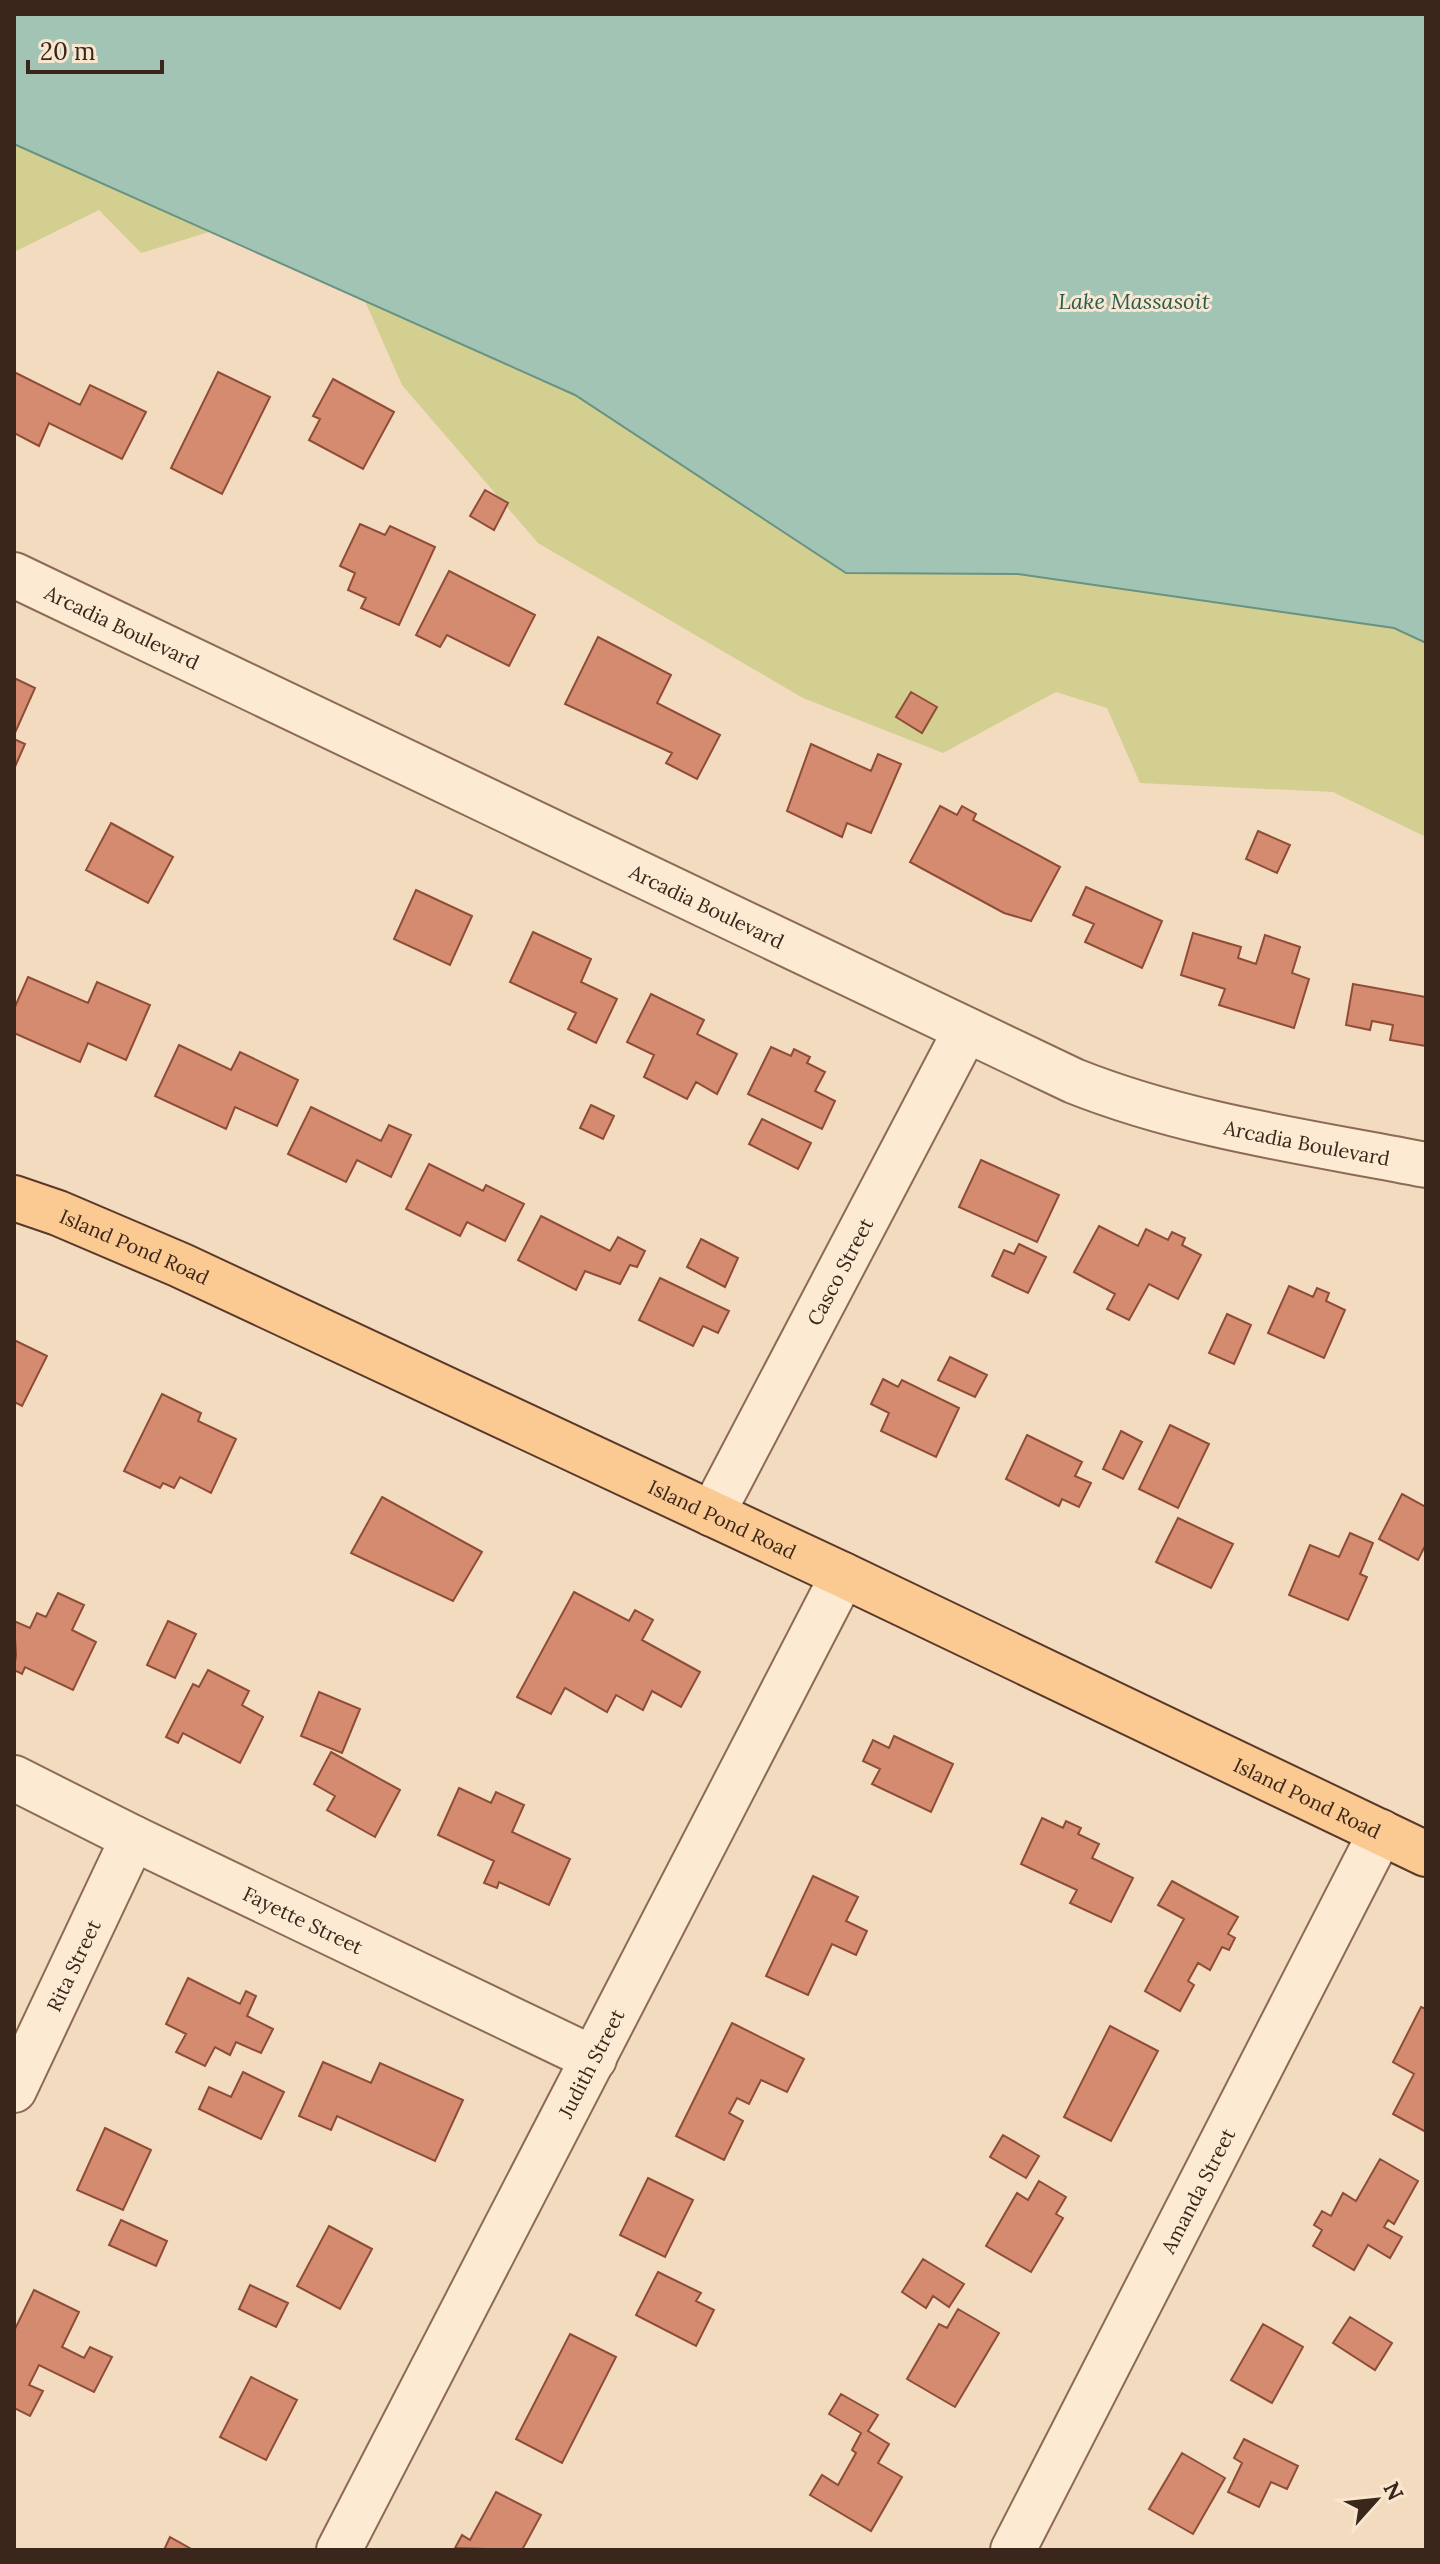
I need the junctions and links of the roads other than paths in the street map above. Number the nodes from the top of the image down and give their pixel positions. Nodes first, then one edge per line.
1 (14, 575) edge
2 (966, 1030) junction
3 (1426, 1165) edge
4 (14, 1198) edge
5 (712, 1514) junction
6 (843, 1575) junction
7 (14, 1778) edge
8 (1381, 1832) junction
9 (133, 1838) junction
10 (1426, 1854) edge
11 (594, 2059) junction
12 (14, 2090) edge
13 (339, 2550) edge
14 (1013, 2550) edge

1 - 2 street, Arcadia Boulevard
2 - 3 street, Arcadia Boulevard
2 - 5 street, Casco Street
4 - 5 main road, Island Pond Road
5 - 6 main road, Island Pond Road
6 - 8 main road, Island Pond Road
6 - 11 street, Judith Street
7 - 9 street, Fayette Street
8 - 10 main road, Island Pond Road
8 - 14 street, Amanda Street
9 - 11 street, Fayette Street
9 - 12 street, Rita Street
11 - 13 street, Judith Street

